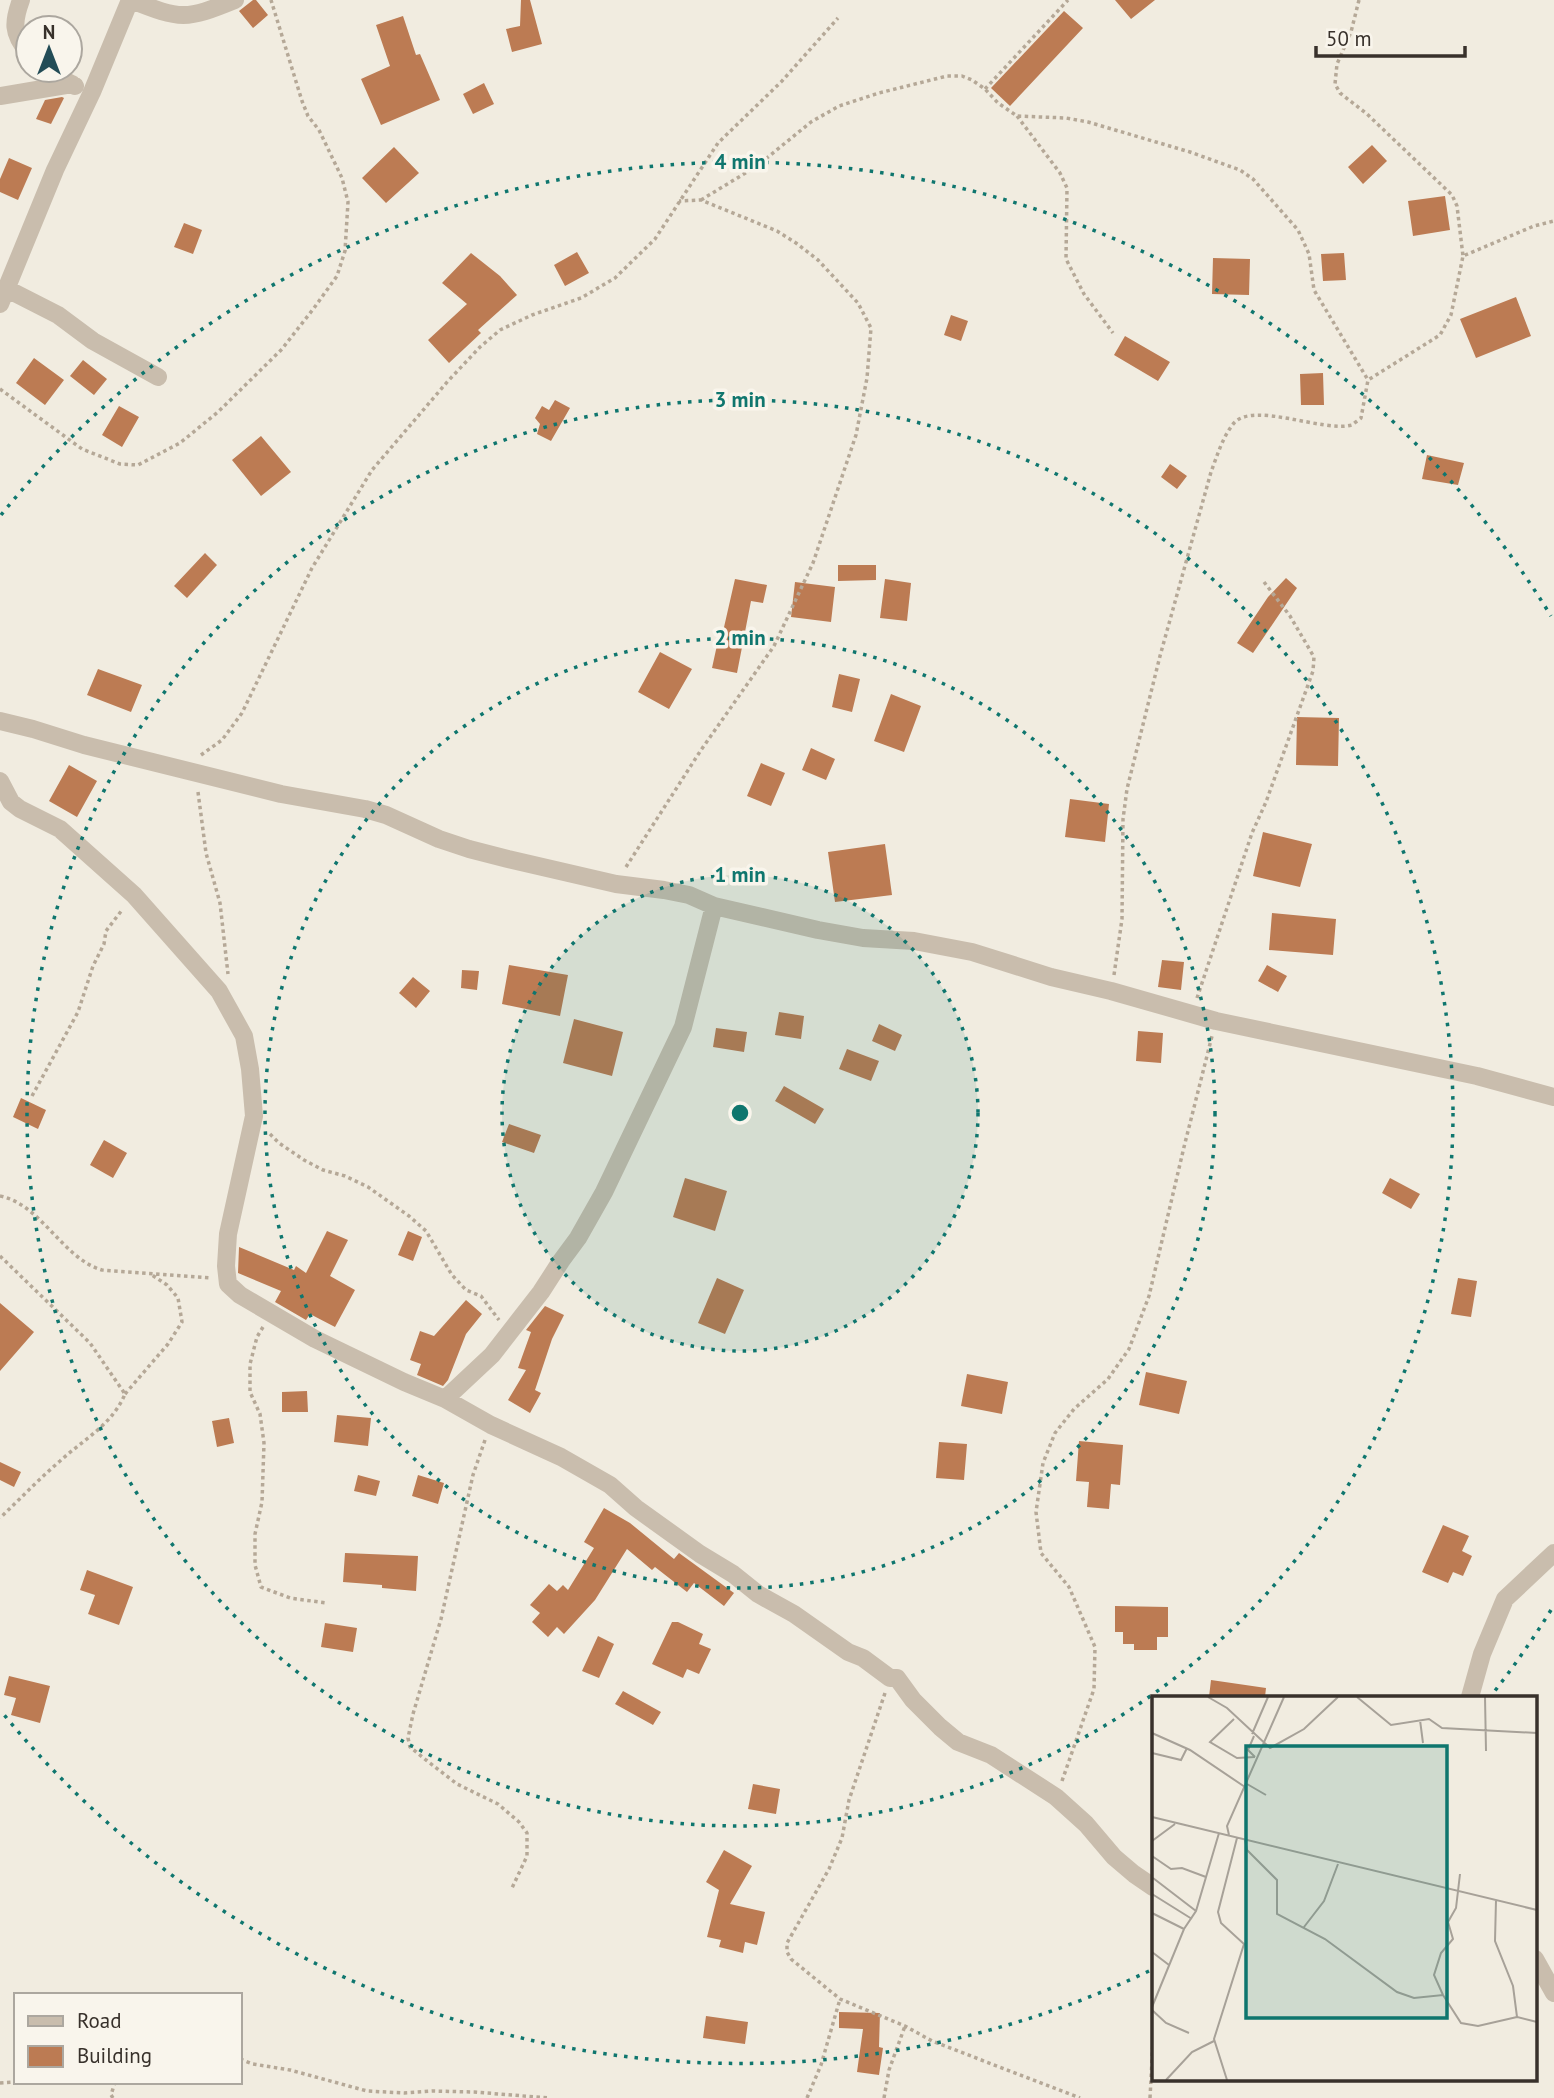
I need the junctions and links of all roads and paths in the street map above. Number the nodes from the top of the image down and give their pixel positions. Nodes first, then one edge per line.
1 (130, 0) edge
2 (235, 0) edge
3 (271, 0) edge
4 (1068, 0) edge
5 (1359, 0) edge
6 (838, 18) dead end
7 (72, 85) joint
8 (985, 89) junction
9 (92, 92) junction
10 (0, 96) edge
11 (1017, 116) junction
12 (701, 200) junction
13 (679, 201) junction
14 (1554, 221) edge
15 (1463, 256) junction
16 (3, 296) edge
17 (1113, 333) dead end
18 (158, 377) dead end
19 (1368, 380) junction
20 (0, 389) edge
21 (1264, 582) dead end
22 (0, 721) edge
23 (178, 768) junction
24 (196, 772) junction
25 (0, 781) edge
26 (616, 884) junction
27 (134, 895) junction
28 (714, 906) junction
29 (228, 976) dead end
30 (1111, 991) junction
31 (1192, 1013) junction
32 (1216, 1021) junction
33 (32, 1096) dead end
34 (1554, 1097) edge
35 (254, 1116) junction
36 (0, 1196) edge
37 (0, 1256) edge
38 (150, 1274) junction
39 (227, 1279) junction
40 (271, 1313) junction
41 (509, 1333) junction
42 (125, 1394) junction
43 (445, 1399) junction
44 (491, 1425) junction
45 (0, 1518) edge
46 (1554, 1553) edge
47 (326, 1603) dead end
48 (890, 1678) junction
49 (1470, 1696) edge
50 (1056, 1797) junction
51 (1152, 1885) edge
52 (512, 1888) dead end
53 (1536, 1961) edge
54 (1554, 1993) edge
55 (840, 1999) junction
56 (905, 2026) junction
57 (242, 2060) edge
58 (1152, 2060) edge
59 (548, 2098) edge
60 (807, 2098) edge
61 (884, 2098) edge
62 (1080, 2098) edge
63 (1150, 2098) edge

1 - 2 street
1 - 9 street
3 - 20 path
4 - 8 path
5 - 15 path
6 - 13 path
7 - 9 street
7 - 10 street
8 - 11 path
8 - 12 path
9 - 16 street
11 - 17 path
11 - 19 path
12 - 13 path
12 - 26 path
13 - 23 path
14 - 15 path
15 - 19 path
16 - 18 street
19 - 30 path
21 - 31 path
22 - 23 street
23 - 24 street
24 - 26 street
24 - 29 path
25 - 27 street
26 - 28 street
27 - 33 path
27 - 35 street
28 - 30 street
28 - 41 street
30 - 31 street
31 - 32 street
32 - 34 street
32 - 50 path
35 - 39 street
35 - 41 path
36 - 38 path
37 - 42 path
38 - 39 path
38 - 42 path
39 - 40 street
40 - 43 street
40 - 47 path
41 - 43 street
42 - 45 path
43 - 44 street
44 - 48 street
44 - 52 path
46 - 49 street
48 - 50 street
48 - 55 path
50 - 51 street
53 - 54 street
55 - 56 path
55 - 60 path
56 - 61 path
56 - 62 path
57 - 59 path
58 - 63 path

